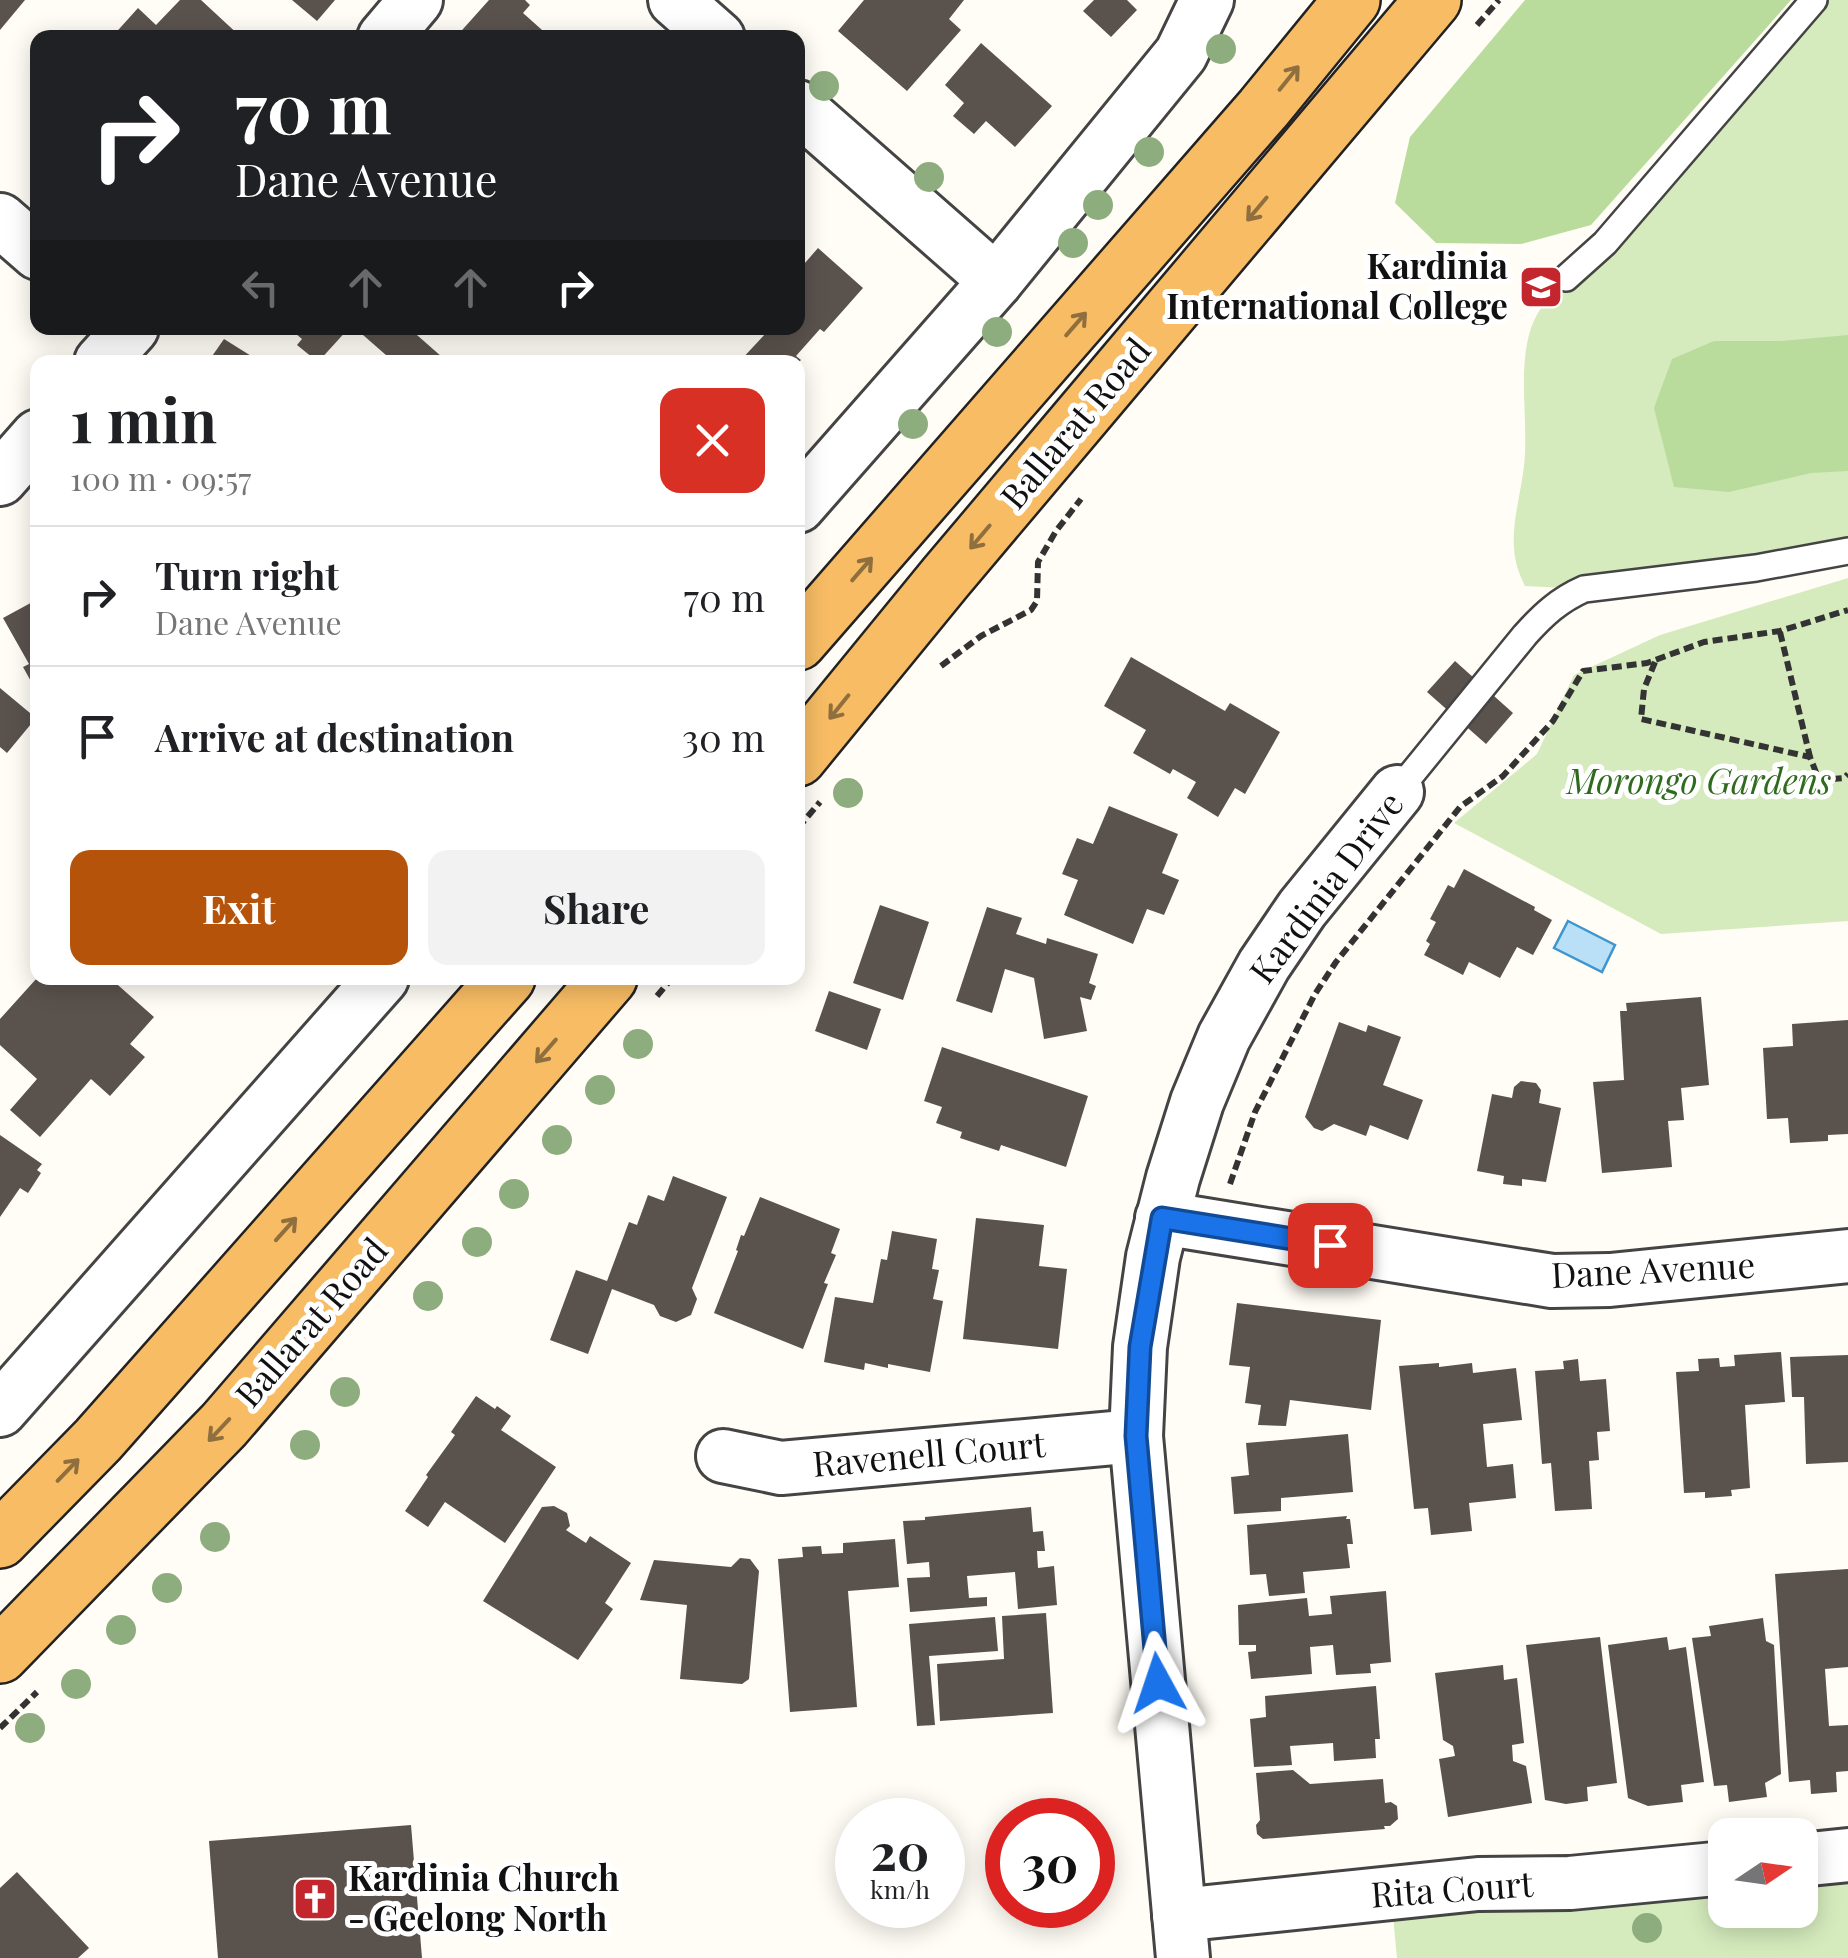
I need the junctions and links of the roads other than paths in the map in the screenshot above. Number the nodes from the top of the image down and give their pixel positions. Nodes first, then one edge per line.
1 (416, 0) edge
2 (675, 0) edge
3 (1207, 0) edge
4 (1352, 0) edge
5 (1433, 0) edge
6 (1814, 0) edge
7 (391, 30) edge
8 (709, 30) edge
9 (805, 113) edge
10 (0, 220) edge
11 (30, 246) edge
12 (1566, 278) dead end
13 (996, 281) junction
14 (30, 445) edge
15 (0, 479) edge
16 (805, 498) edge
17 (1848, 551) edge
18 (805, 634) edge
19 (805, 749) edge
20 (1397, 792) joint
21 (376, 985) edge
22 (501, 985) edge
23 (603, 985) edge
24 (1162, 1218) junction
25 (1848, 1256) edge
26 (0, 1410) edge
27 (1136, 1436) junction
28 (723, 1456) dead end
29 (0, 1540) edge
30 (0, 1655) edge
31 (1848, 1855) edge
32 (1818, 1858) edge
33 (1708, 1870) edge
34 (1181, 1936) edge

1 - 7 street
2 - 8 street
3 - 13 street
18 -> 4 highway, Ballarat Road
5 -> 19 highway, Ballarat Road
6 - 12 lane
9 - 13 street
10 - 11 street
13 - 16 street
14 - 15 street
17 - 20 lane, Kardinia Drive
20 - 24 street, Kardinia Drive
21 - 26 street
29 -> 22 highway
23 -> 30 highway, Ballarat Road
24 - 25 street, Dane Avenue
24 - 27 street, Kardinia Drive
27 - 28 street, Ravenell Court
27 - 34 street, Kardinia Drive
31 - 32 street
33 - 34 street, Rita Court

